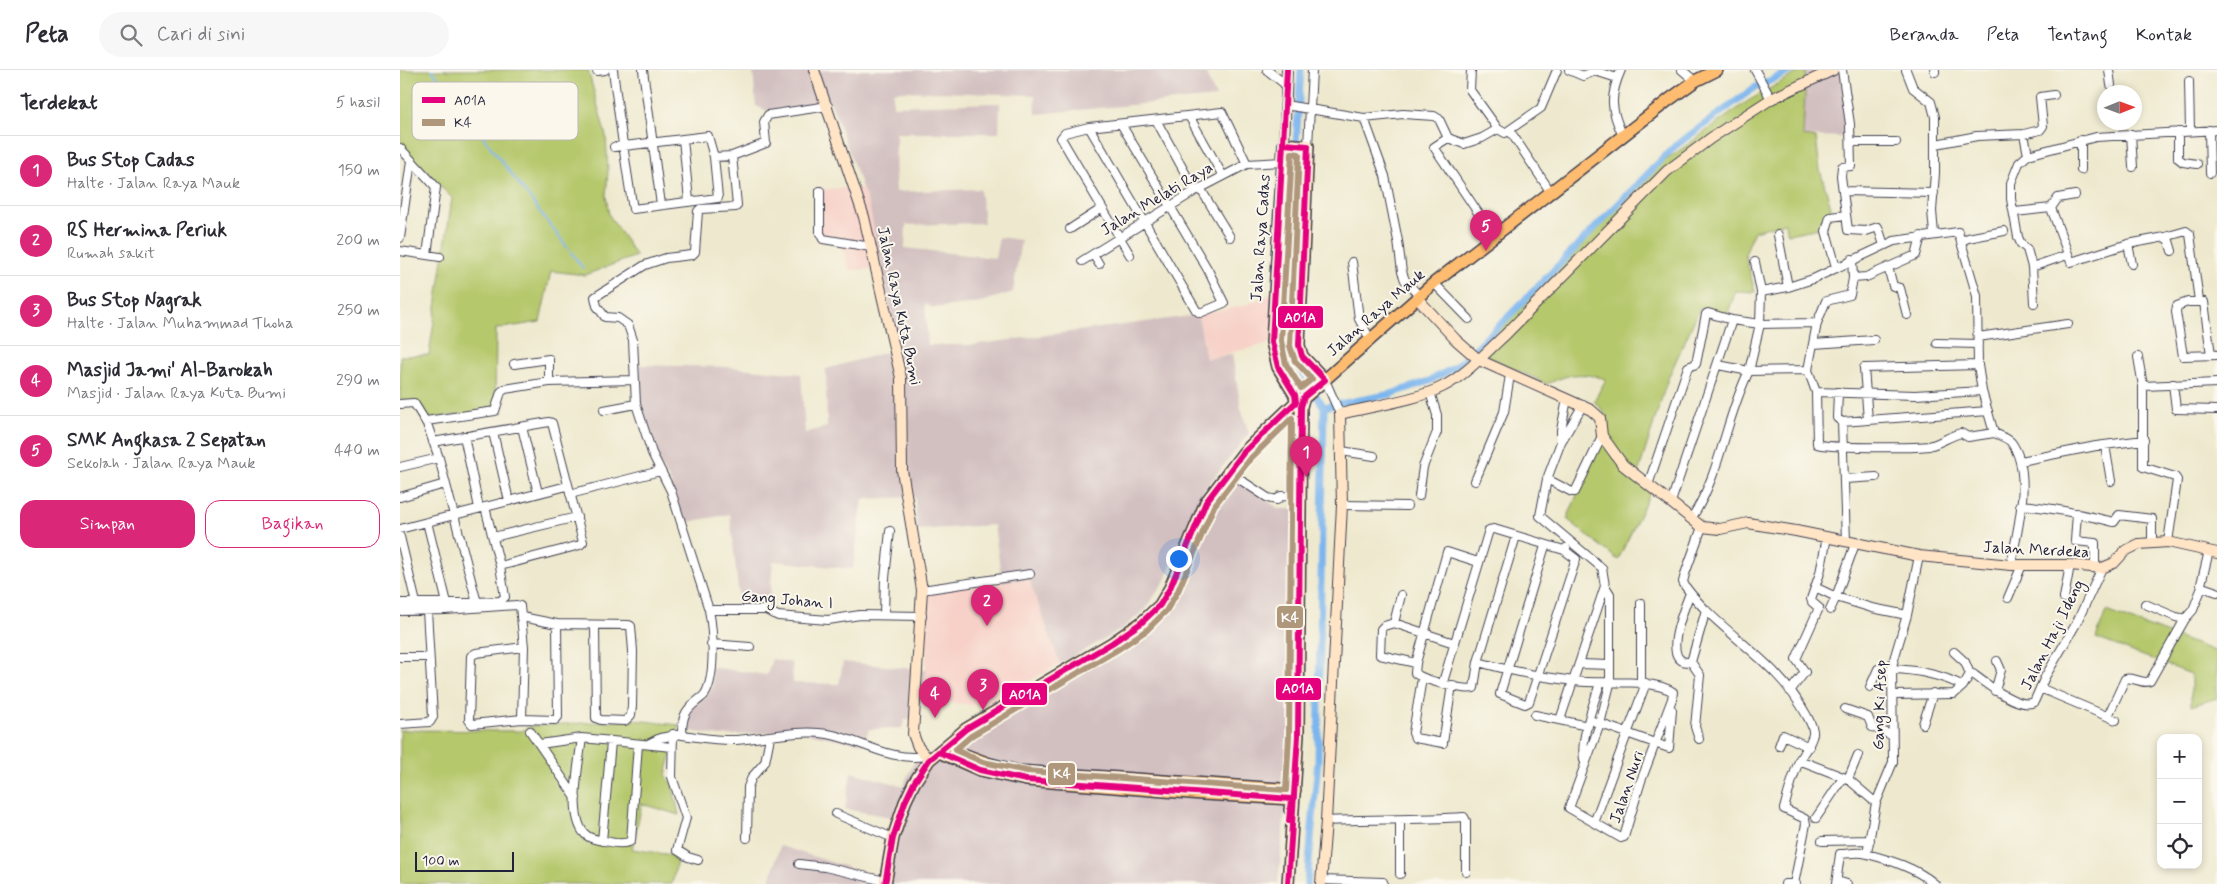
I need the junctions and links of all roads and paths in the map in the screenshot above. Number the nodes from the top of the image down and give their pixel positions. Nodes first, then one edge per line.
1 (613, 70) edge
2 (642, 70) edge
3 (814, 70) edge
4 (1267, 70) edge
5 (1287, 70) edge
6 (1312, 70) edge
7 (1471, 70) edge
8 (1557, 70) edge
9 (1569, 70) edge
10 (1682, 70) edge
11 (1717, 70) edge
12 (1754, 70) edge
13 (1833, 70) edge
14 (1842, 70) edge
15 (1906, 70) edge
16 (2109, 70) edge
17 (1619, 74) edge
18 (1695, 81) junction
19 (2189, 81) dead end
20 (1286, 85) junction
21 (2111, 85) dead end
22 (2054, 95) dead end
23 (1770, 97) junction
24 (828, 106) junction
25 (1289, 106) junction
26 (1308, 109) junction
27 (1189, 116) junction
28 (1364, 118) junction
29 (1156, 120) junction
30 (1121, 124) junction
31 (1089, 128) junction
32 (1498, 129) junction
33 (2213, 130) edge
34 (1510, 131) junction
35 (2190, 131) junction
36 (2178, 132) junction
37 (2024, 134) junction
38 (2131, 134) junction
39 (1623, 136) junction
40 (1448, 138) junction
41 (683, 139) junction
42 (2080, 140) junction
43 (653, 142) junction
44 (1851, 142) junction
45 (1896, 142) dead end
46 (1287, 144) junction
47 (1936, 144) junction
48 (624, 146) junction
49 (1306, 146) junction
50 (614, 147) dead end
51 (400, 148) edge
52 (2028, 155) junction
53 (732, 156) junction
54 (714, 157) junction
55 (411, 161) junction
56 (1282, 162) junction
57 (1247, 164) junction
58 (2197, 164) dead end
59 (2133, 167) dead end
60 (2081, 170) dead end
61 (2210, 173) dead end
62 (400, 174) edge
63 (409, 175) junction
64 (1223, 176) junction
65 (1198, 189) junction
66 (820, 191) dead end
67 (1843, 191) junction
68 (1550, 192) junction
69 (1934, 193) junction
70 (2075, 195) dead end
71 (689, 202) junction
72 (661, 205) junction
73 (1171, 206) junction
74 (1101, 208) junction
75 (2051, 208) junction
76 (2015, 212) junction
77 (1846, 215) junction
78 (1145, 222) junction
79 (1070, 229) dead end
80 (2004, 231) dead end
81 (1934, 234) junction
82 (1494, 235) junction
83 (1778, 236) dead end
84 (1921, 236) junction
85 (1119, 237) junction
86 (1230, 237) dead end
87 (2165, 237) junction
88 (400, 238) edge
89 (1962, 241) junction
90 (2128, 244) junction
91 (1884, 245) junction
92 (872, 247) junction
93 (400, 251) edge
94 (2172, 252) dead end
95 (1093, 254) junction
96 (2068, 254) junction
97 (427, 255) junction
98 (1130, 255) dead end
99 (440, 257) dead end
100 (1852, 260) junction
101 (1082, 261) dead end
102 (1352, 262) dead end
103 (1755, 262) dead end
104 (1099, 264) dead end
105 (2132, 264) dead end
106 (1836, 267) junction
107 (1888, 267) junction
108 (2032, 267) junction
109 (1853, 278) junction
110 (1434, 283) junction
111 (1788, 287) junction
112 (1761, 292) junction
113 (1418, 297) junction
114 (2199, 301) junction
115 (2034, 303) dead end
116 (1907, 316) dead end
117 (1469, 319) dead end
118 (1732, 320) junction
119 (1817, 323) junction
120 (1760, 324) junction
121 (2068, 324) dead end
122 (1370, 338) junction
123 (1874, 340) dead end
124 (1978, 340) junction
125 (1937, 343) dead end
126 (1813, 344) junction
127 (2214, 355) edge
128 (2138, 357) dead end
129 (1476, 358) junction
130 (514, 364) dead end
131 (1718, 365) junction
132 (1978, 366) junction
133 (1808, 370) junction
134 (1748, 371) junction
135 (1510, 375) junction
136 (634, 380) junction
137 (549, 382) junction
138 (1325, 382) junction
139 (2217, 383) edge
140 (2173, 384) junction
141 (2144, 386) junction
142 (1982, 391) junction
143 (1430, 392) junction
144 (1816, 392) junction
145 (1838, 392) junction
146 (1865, 393) junction
147 (1567, 399) junction
148 (1300, 400) junction
149 (400, 404) edge
150 (636, 404) junction
151 (1583, 405) junction
152 (604, 410) dead end
153 (2217, 410) edge
154 (1338, 411) junction
155 (1988, 411) junction
156 (1868, 420) junction
157 (426, 421) junction
158 (1842, 422) junction
159 (522, 427) junction
160 (493, 432) junction
161 (1994, 433) junction
162 (464, 436) junction
163 (1602, 436) junction
164 (2144, 440) junction
165 (433, 442) junction
166 (1561, 442) junction
167 (2105, 445) junction
168 (1844, 447) junction
169 (1341, 451) junction
170 (1374, 456) dead end
171 (438, 458) junction
172 (2021, 461) junction
173 (400, 467) edge
174 (660, 471) junction
175 (1227, 471) junction
176 (1876, 478) dead end
177 (1547, 479) junction
178 (1845, 479) junction
179 (1475, 481) dead end
180 (2112, 481) dead end
181 (445, 484) junction
182 (1648, 485) junction
183 (568, 490) junction
184 (538, 493) junction
185 (1419, 496) dead end
186 (400, 497) edge
187 (1301, 497) junction
188 (509, 501) junction
189 (1671, 502) junction
190 (1342, 505) junction
191 (2020, 505) junction
192 (1407, 506) dead end
193 (482, 508) junction
194 (2077, 514) junction
195 (453, 516) junction
196 (577, 517) junction
197 (1692, 519) junction
198 (427, 522) junction
199 (1702, 527) junction
200 (400, 529) edge
201 (890, 531) dead end
202 (400, 536) edge
203 (1516, 536) junction
204 (493, 537) junction
205 (1827, 538) junction
206 (2168, 542) junction
207 (1571, 543) junction
208 (1851, 543) junction
209 (2152, 543) junction
210 (1545, 546) junction
211 (1564, 550) junction
212 (1580, 550) junction
213 (2213, 552) edge
214 (1919, 556) junction
215 (1576, 559) junction
216 (1478, 562) junction
217 (2016, 565) junction
218 (2070, 565) junction
219 (500, 566) junction
220 (2098, 568) junction
221 (1030, 574) dead end
222 (1605, 586) junction
223 (1815, 587) junction
224 (2202, 587) junction
225 (922, 590) junction
226 (2217, 592) edge
227 (1690, 593) junction
228 (1401, 595) dead end
229 (1836, 596) junction
230 (2008, 598) dead end
231 (2064, 598) dead end
232 (475, 602) junction
233 (400, 603) edge
234 (416, 603) junction
235 (447, 603) junction
236 (1641, 603) dead end
237 (2144, 604) dead end
238 (427, 610) junction
239 (709, 610) junction
240 (1706, 610) junction
241 (1830, 610) dead end
242 (400, 611) edge
243 (884, 615) junction
244 (1906, 615) junction
245 (922, 616) junction
246 (522, 617) junction
247 (2185, 619) junction
248 (1394, 623) junction
249 (557, 624) junction
250 (595, 625) junction
251 (1424, 632) junction
252 (1454, 643) junction
253 (711, 644) junction
254 (524, 647) junction
255 (750, 647) dead end
256 (1954, 652) dead end
257 (400, 657) edge
258 (428, 657) junction
259 (1997, 661) dead end
260 (1478, 662) junction
261 (1691, 662) junction
262 (1416, 664) junction
263 (1580, 664) junction
264 (1610, 665) junction
265 (1893, 670) junction
266 (1508, 671) junction
267 (1970, 674) junction
268 (1419, 675) junction
269 (1537, 675) junction
270 (1443, 682) junction
271 (1574, 682) junction
272 (1600, 683) junction
273 (1644, 683) junction
274 (1610, 684) junction
275 (1452, 686) junction
276 (1964, 686) junction
277 (1870, 687) dead end
278 (2040, 688) junction
279 (1790, 691) junction
280 (1995, 691) junction
281 (1933, 693) junction
282 (1894, 695) junction
283 (1845, 709) dead end
284 (1535, 715) dead end
285 (2108, 716) junction
286 (522, 719) junction
287 (1560, 720) junction
288 (2116, 720) dead end
289 (1589, 723) junction
290 (400, 724) edge
291 (1600, 724) junction
292 (1923, 724) dead end
293 (1667, 725) junction
294 (530, 731) dead end
295 (1775, 732) dead end
296 (673, 734) junction
297 (1627, 734) junction
298 (682, 735) junction
299 (1783, 735) junction
300 (1891, 735) junction
301 (770, 737) junction
302 (582, 738) junction
303 (1699, 739) dead end
304 (612, 742) junction
305 (540, 744) junction
306 (642, 744) junction
307 (1656, 744) junction
308 (1779, 746) dead end
309 (1809, 746) junction
310 (672, 747) junction
311 (942, 749) junction
312 (1858, 755) dead end
313 (927, 758) junction
314 (1799, 760) junction
315 (1585, 763) junction
316 (1846, 779) junction
317 (1293, 794) junction
318 (576, 798) junction
319 (1876, 803) junction
320 (836, 814) dead end
321 (1816, 818) dead end
322 (1326, 821) junction
323 (1400, 821) junction
324 (1594, 823) junction
325 (747, 838) dead end
326 (893, 838) junction
327 (1870, 840) junction
328 (602, 841) junction
329 (1822, 841) dead end
330 (1867, 853) junction
331 (698, 860) dead end
332 (799, 864) dead end
333 (1466, 872) dead end
334 (1400, 874) dead end
335 (885, 882) edge
336 (1321, 882) edge
337 (1383, 882) dead end
338 (1836, 883) edge
339 (1286, 884) edge
340 (1785, 884) edge
341 (1795, 884) edge
342 (1846, 884) edge
343 (1935, 884) edge

1 - 48 street
2 - 43 street
3 - 24 street, Jalan Raya Kuta Bumi
4 - 20 street
5 - 20 street, Jalan Raya Cadas
6 - 26 street
7 - 32 street
8 - 34 street
9 - 17 street
10 - 18 street
11 - 18 main road, Jalan Raya Mauk
12 - 23 street
13 - 23 street
14 - 44 street
15 - 47 street
16 - 21 street
17 - 39 street
18 - 39 main road, Jalan Raya Mauk
19 - 35 street
20 - 25 street, Jalan Raya Cadas
22 - 37 street
23 - 129 street
24 - 53 street
24 - 92 street, Jalan Raya Kuta Bumi
25 - 26 street
25 - 46 street, Jalan Raya Cadas
26 - 28 street
26 - 49 street
27 - 29 street
27 - 57 street
27 - 64 street
28 - 40 street
28 - 113 street
29 - 30 street
29 - 65 street
30 - 31 street
30 - 73 street
31 - 74 street
31 - 78 street
32 - 34 street
32 - 40 street
33 - 35 street
33 - 61 street
34 - 68 street
35 - 36 street
36 - 38 street
36 - 58 street
37 - 47 street
37 - 52 street
38 - 42 street
38 - 59 street
39 - 68 main road, Jalan Raya Mauk
40 - 82 street
41 - 43 street
41 - 54 street
41 - 71 street
42 - 52 street
42 - 60 street
43 - 48 street
43 - 72 street
44 - 45 street
44 - 67 street
46 - 49 main road
46 - 56 main road, Jalan Raya Cadas
47 - 69 street
48 - 50 street
48 - 72 street
49 - 138 main road
51 - 55 street
52 - 76 street
53 - 54 street
53 - 136 street
54 - 71 street
55 - 63 street
55 - 97 street
56 - 57 street
56 - 148 main road, Jalan Raya Cadas
57 - 64 street, Jalan Melati Raya
62 - 63 street
63 - 88 street
64 - 65 street, Jalan Melati Raya
65 - 73 street, Jalan Melati Raya
65 - 86 street
66 - 92 street
67 - 69 street
67 - 77 street
68 - 82 main road, Jalan Raya Mauk
69 - 81 street
70 - 75 street
71 - 72 street
73 - 78 street, Jalan Melati Raya
73 - 78 street
74 - 79 street
74 - 85 street
75 - 76 street
75 - 96 street
76 - 108 street
77 - 91 street
77 - 106 street
78 - 85 street, Jalan Melati Raya
80 - 89 street
81 - 84 street
81 - 89 street
82 - 110 main road, Jalan Raya Mauk
83 - 111 street
84 - 91 street
84 - 107 street
85 - 95 street, Jalan Melati Raya
85 - 98 street
87 - 90 street
87 - 94 street
87 - 114 street
89 - 124 street
90 - 96 street
90 - 105 street
91 - 100 street
92 - 225 street, Jalan Raya Kuta Bumi
93 - 97 street
95 - 101 street, Jalan Melati Raya
95 - 104 street
96 - 108 street
97 - 99 street
100 - 106 street
100 - 109 street
102 - 122 street
103 - 112 street
106 - 111 street
107 - 109 street
107 - 116 street
108 - 115 street
109 - 119 street
110 - 113 main road, Jalan Raya Mauk
110 - 117 street
111 - 112 street
112 - 120 street
113 - 122 main road, Jalan Raya Mauk
113 - 129 street
114 - 127 street
114 - 127 street
118 - 120 street
118 - 131 street
118 - 182 street
119 - 120 street
119 - 126 street
120 - 134 street
121 - 124 street
122 - 138 main road, Jalan Raya Mauk
123 - 126 street
124 - 125 street
124 - 132 street
126 - 133 street
128 - 141 street
129 - 135 street
129 - 143 street
130 - 137 street
131 - 134 street
131 - 189 street
132 - 142 street
132 - 146 street
133 - 134 street
133 - 144 street
134 - 197 street
135 - 147 street
135 - 179 street
136 - 137 street
136 - 150 street
137 - 157 street
138 - 148 main road, Jalan Raya Mauk
138 - 154 street
139 - 140 street
140 - 141 street
140 - 153 street
141 - 164 street
142 - 146 street
142 - 155 street
143 - 154 street
143 - 185 street
144 - 145 street
144 - 168 street
145 - 146 street
145 - 158 street
146 - 156 street
147 - 151 street
147 - 166 street
148 - 175 main road, Jalan Raya Mauk
148 - 187 main road
149 - 157 street
150 - 152 street
150 - 174 street
151 - 163 street
151 - 166 street
154 - 169 street
155 - 156 street
155 - 161 street
156 - 158 street
157 - 165 street
158 - 168 street
159 - 160 street
159 - 183 street
159 - 184 street
160 - 162 street
160 - 188 street
161 - 168 street
161 - 172 street
162 - 165 street
162 - 193 street
163 - 177 street
163 - 182 street
164 - 167 street
164 - 206 street
165 - 171 street
166 - 177 street
167 - 172 street
167 - 180 street
168 - 178 street
169 - 170 street
169 - 190 street
171 - 173 street
171 - 181 street
172 - 191 street
174 - 183 street
174 - 239 street
175 - 187 street
175 - 311 main road, Jalan Raya Mauk
176 - 178 street
177 - 207 street
178 - 208 street
181 - 186 street
181 - 195 street
182 - 189 street
183 - 184 street
183 - 196 street
184 - 188 street
187 - 317 main road
188 - 193 street
189 - 197 street
190 - 192 street
190 - 322 street
191 - 194 street
191 - 217 street
193 - 195 street
193 - 204 street
194 - 209 street
194 - 220 street
195 - 198 street
195 - 232 street
196 - 204 street
196 - 219 street
197 - 199 street
198 - 200 street
198 - 235 street
199 - 205 street, Jalan Merdeka
199 - 227 street
201 - 243 street
202 - 234 street
203 - 210 street
203 - 216 street
203 - 260 street
204 - 219 street
205 - 208 street, Jalan Merdeka
205 - 223 street
206 - 209 street, Jalan Merdeka
206 - 213 street, Jalan Merdeka
207 - 211 street
207 - 212 street
208 - 214 street, Jalan Merdeka
208 - 229 street
209 - 220 street, Jalan Merdeka
210 - 211 street
210 - 266 street
211 - 215 street
212 - 215 street
212 - 222 street
213 - 224 street
214 - 217 street, Jalan Merdeka
214 - 244 street, Gang Ki Asep
215 - 269 street
216 - 251 street
216 - 252 street
217 - 218 street, Jalan Merdeka
217 - 230 street
218 - 220 street, Jalan Merdeka
218 - 231 street
219 - 232 street
220 - 278 street, Jalan Haji Ideng
221 - 225 street
222 - 263 street
222 - 264 street
223 - 229 street
223 - 279 street
224 - 226 street
224 - 247 street
225 - 245 street, Jalan Raya Kuta Bumi
227 - 240 street
227 - 261 street
228 - 248 street
229 - 241 street
229 - 244 street
232 - 235 street
233 - 234 street
234 - 235 street
236 - 273 street
237 - 247 street
238 - 242 street
238 - 246 street
238 - 258 street
239 - 243 street, Gang Johan I
239 - 253 street
240 - 261 street
240 - 279 street
243 - 245 street, Gang Johan I
244 - 265 street, Gang Ki Asep
245 - 313 street, Jalan Raya Kuta Bumi
246 - 249 street
246 - 254 street
247 - 285 street
248 - 251 street
248 - 262 street
249 - 250 street
249 - 286 street
250 - 250 street
251 - 252 street
251 - 262 street
252 - 270 street
253 - 255 street
253 - 298 street
254 - 286 street
254 - 286 street
256 - 267 street
257 - 258 street
258 - 290 street
259 - 280 street
260 - 266 street
260 - 275 street
261 - 303 street
262 - 268 street
263 - 264 street
263 - 271 street
264 - 274 street
265 - 276 street
265 - 277 street
265 - 282 street, Gang Ki Asep
266 - 269 street
266 - 269 street
267 - 276 street
267 - 280 street, Jalan Haji Ideng
268 - 270 street
268 - 275 street
269 - 271 street
270 - 275 street
271 - 272 street
271 - 287 street
272 - 274 street
272 - 289 street
273 - 274 street
273 - 293 street, Jalan Nuri
273 - 297 street
274 - 291 street
276 - 281 street
278 - 280 street, Jalan Haji Ideng
278 - 285 street
279 - 309 street
281 - 282 street
281 - 292 street
282 - 300 street, Gang Ki Asep
283 - 300 street
284 - 287 street
285 - 288 street
287 - 289 street
289 - 291 street
289 - 315 street
291 - 297 street
291 - 315 street
293 - 307 street, Jalan Nuri
293 - 307 street, Jalan Nuri
294 - 305 street
295 - 299 street
296 - 298 street
296 - 306 street
296 - 310 street
297 - 307 street
297 - 324 street
298 - 301 street
299 - 308 street
299 - 309 street
300 - 319 street, Gang Ki Asep
301 - 313 street
301 - 325 street
302 - 304 street
302 - 305 street
302 - 318 street
304 - 306 street
304 - 328 street
305 - 318 street
306 - 310 street
306 - 328 street
307 - 324 street, Jalan Nuri
309 - 314 street
310 - 331 street
311 - 313 main road, Jalan Raya Mauk
311 - 317 main road
312 - 316 street
313 - 326 main road, Jalan Raya Mauk
314 - 316 street
314 - 341 street
315 - 324 street
316 - 319 street
316 - 321 street
317 - 339 main road
318 - 328 street
319 - 327 street, Gang Ki Asep
320 - 326 street
322 - 323 street
322 - 336 street
323 - 333 street
323 - 334 street
326 - 335 main road, Jalan Raya Mauk
327 - 329 street
327 - 330 street, Gang Ki Asep
330 - 338 street
330 - 343 street
332 - 335 street
336 - 337 street
338 - 342 street
340 - 341 street

